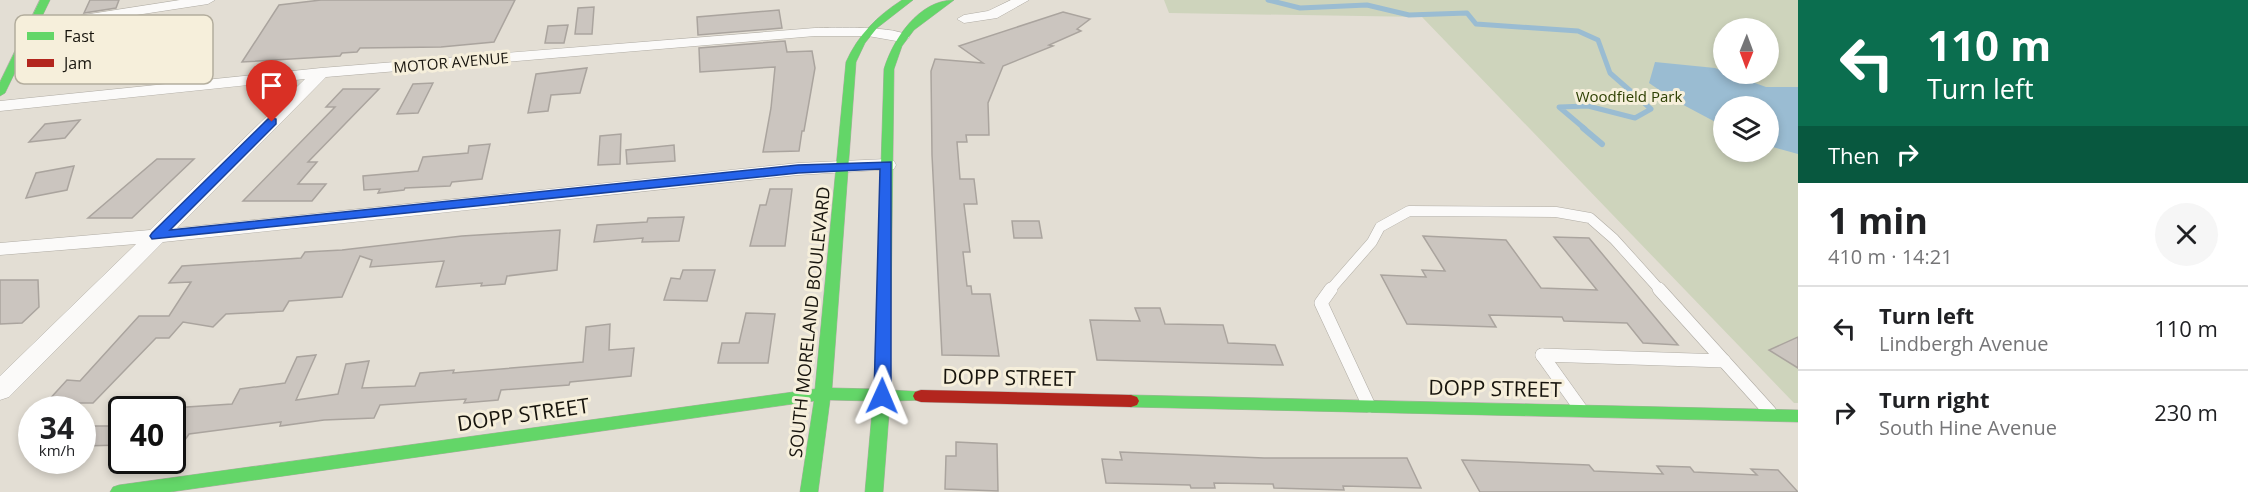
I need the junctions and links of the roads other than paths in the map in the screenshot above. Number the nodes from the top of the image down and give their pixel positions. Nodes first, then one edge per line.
1 (45, 0) edge
2 (208, 0) edge
3 (908, 0) edge
4 (949, 0) edge
5 (1022, 0) edge
6 (38, 15) edge
7 (110, 15) edge
8 (964, 19) dead end
9 (868, 32) junction
10 (902, 37) junction
11 (15, 62) edge
12 (321, 73) junction
13 (0, 93) edge
14 (0, 106) edge
15 (887, 165) junction
16 (843, 166) junction
17 (157, 236) junction
18 (0, 249) edge
19 (1724, 361) junction
20 (0, 392) edge
21 (823, 394) junction
22 (882, 396) junction
23 (1369, 406) junction
24 (1582, 411) junction
25 (1772, 415) junction
26 (1798, 416) edge
27 (118, 492) edge
28 (809, 492) edge
29 (874, 492) edge

1 - 6 street
2 - 7 street
3 - 9 street, SOUTH MORELAND BOULEVARD
4 - 10 street
5 - 8 street
9 - 10 street, MOTOR AVENUE
9 - 12 street, MOTOR AVENUE
9 - 16 street, SOUTH MORELAND BOULEVARD
10 - 15 street
11 - 13 street
12 - 14 street, MOTOR AVENUE
12 - 17 street
15 - 16 street
15 - 22 street
16 - 17 street
16 - 21 street, SOUTH MORELAND BOULEVARD
17 - 18 street
17 - 20 street
19 - 23 lane
19 - 24 lane
19 - 25 lane
21 - 22 street, DOPP STREET
21 - 27 street, DOPP STREET
21 - 28 street, SOUTH MORELAND BOULEVARD
22 - 23 street, DOPP STREET
22 - 29 street
23 - 24 street, DOPP STREET
24 - 25 street, DOPP STREET
25 - 26 street, DOPP STREET

